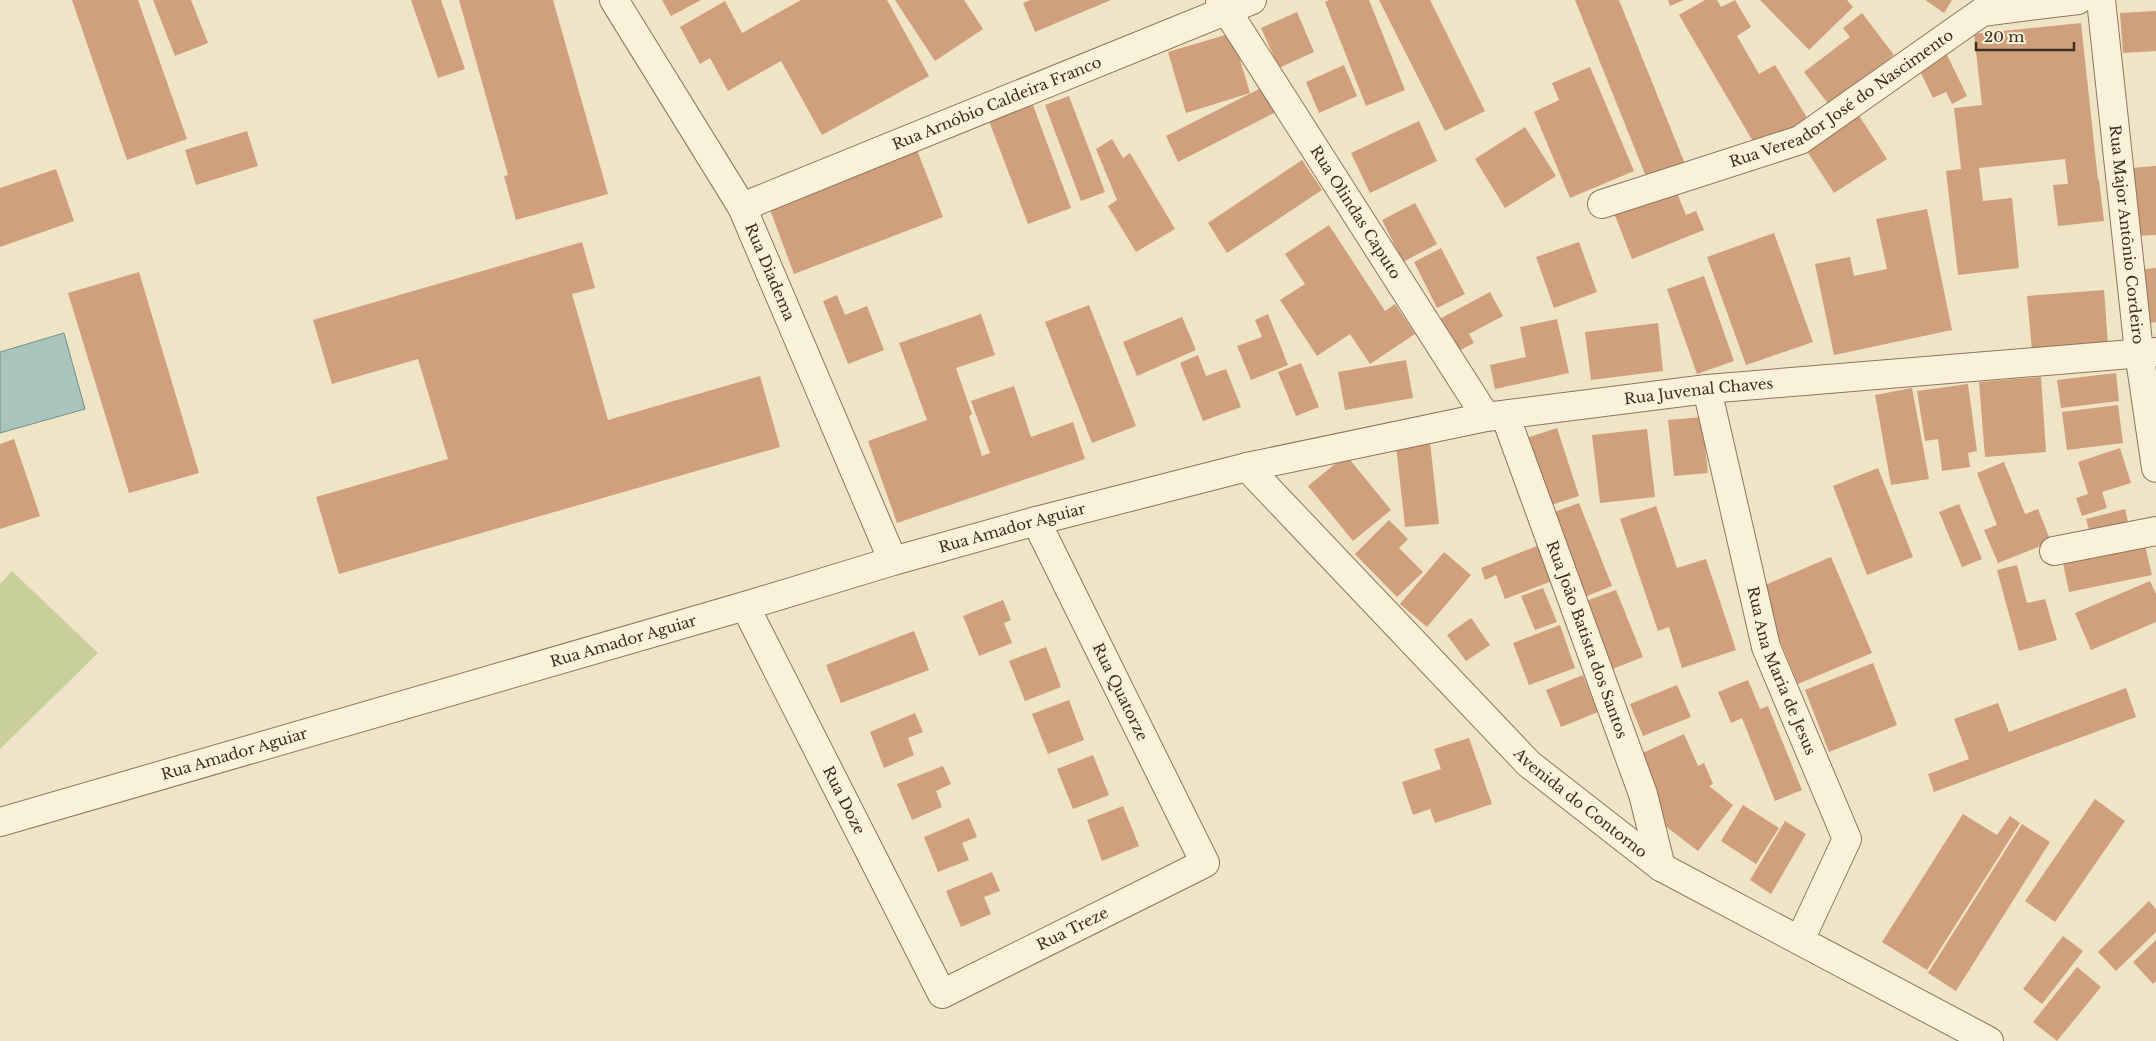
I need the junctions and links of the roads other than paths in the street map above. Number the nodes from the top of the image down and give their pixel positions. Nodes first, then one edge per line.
1 (614, 0) edge
2 (1252, 0) edge
3 (2078, 0) edge
4 (2102, 0) edge
5 (1223, 5) edge
6 (1602, 204) dead end
7 (742, 207) junction
8 (2148, 352) edge
9 (1707, 389) junction
10 (1496, 416) junction
11 (1247, 466) junction
12 (2156, 468) edge
13 (1036, 521) junction
14 (2156, 530) edge
15 (2054, 551) dead end
16 (893, 561) junction
17 (745, 606) junction
18 (0, 822) edge
19 (1204, 862) joint
20 (1661, 867) junction
21 (1800, 940) junction
22 (942, 994) joint
23 (1980, 1038) edge

1 - 7 street, Rua Diadema
2 - 5 street, Rua Arnóbio Caldeira Franco
3 - 6 street, Rua Vereador José do Nascimento
4 - 8 street, Rua Major Antônio Cordeiro
5 - 7 street, Rua Arnóbio Caldeira Franco
5 - 10 street, Rua Olindas Caputo
7 - 16 street, Rua Diadema
8 - 9 street, Rua Juvenal Chaves
8 - 12 street, Rua Major Antônio Cordeiro
9 - 10 street, Rua Juvenal Chaves
9 - 21 street, Rua Ana Maria de Jesus
10 - 11 street, Rua Juvenal Chaves
10 - 20 street, Rua João Batista dos Santos
11 - 13 street, Rua Amador Aguiar
11 - 20 street, Avenida do Contorno
13 - 16 street, Rua Amador Aguiar
13 - 19 street, Rua Quatorze
14 - 15 street
16 - 17 street, Rua Amador Aguiar
17 - 18 street, Rua Amador Aguiar
17 - 22 street, Rua Doze
19 - 22 street, Rua Treze
20 - 21 street, Avenida do Contorno
21 - 23 street, Avenida do Contorno

